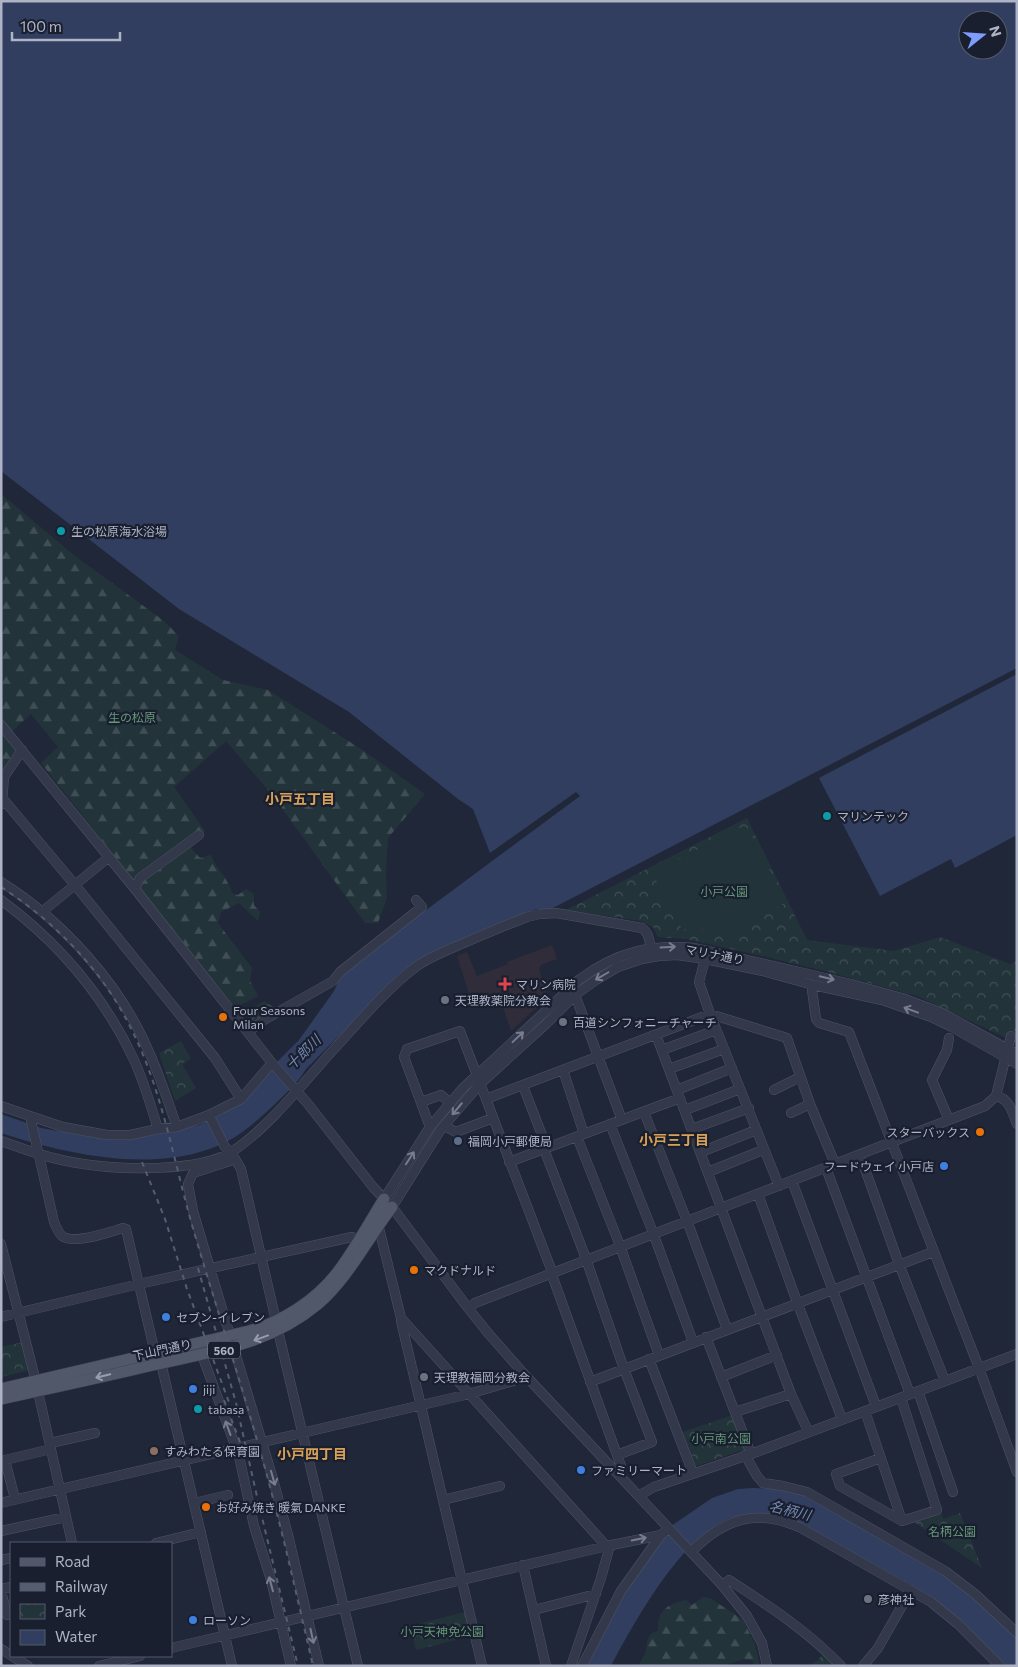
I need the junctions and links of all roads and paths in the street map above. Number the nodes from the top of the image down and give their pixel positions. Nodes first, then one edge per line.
1 (1, 725) edge
2 (22, 750) junction
3 (2, 802) edge
4 (199, 835) dead end
5 (109, 857) junction
6 (1, 882) edge
7 (75, 885) junction
8 (135, 889) junction
9 (1, 900) edge
10 (416, 900) dead end
11 (43, 911) junction
12 (651, 948) junction
13 (705, 959) junction
14 (813, 985) junction
15 (575, 995) junction
16 (710, 1014) junction
17 (716, 1030) junction
18 (248, 1032) junction
19 (656, 1035) junction
20 (1011, 1036) dead end
21 (949, 1038) dead end
22 (724, 1049) junction
23 (662, 1050) junction
24 (1007, 1053) junction
25 (1017, 1054) edge
26 (598, 1057) junction
27 (272, 1063) junction
28 (1017, 1064) edge
29 (732, 1068) junction
30 (669, 1069) junction
31 (563, 1070) junction
32 (477, 1074) junction
33 (800, 1077) junction
34 (480, 1084) junction
35 (523, 1086) junction
36 (740, 1089) junction
37 (774, 1090) dead end
38 (296, 1091) junction
39 (679, 1094) junction
40 (996, 1096) junction
41 (241, 1099) junction
42 (486, 1099) junction
43 (421, 1102) junction
44 (450, 1104) junction
45 (810, 1104) junction
46 (1, 1106) edge
47 (749, 1108) junction
48 (685, 1110) junction
49 (644, 1112) junction
50 (791, 1112) dead end
51 (30, 1118) junction
52 (211, 1118) junction
53 (492, 1118) junction
54 (622, 1120) junction
55 (949, 1120) junction
56 (610, 1124) junction
57 (1017, 1124) edge
58 (444, 1126) junction
59 (177, 1127) junction
60 (430, 1128) junction
61 (158, 1129) junction
62 (692, 1129) junction
63 (756, 1130) junction
64 (580, 1135) junction
65 (1, 1141) edge
66 (892, 1142) junction
67 (545, 1148) junction
68 (763, 1150) junction
69 (38, 1152) junction
70 (230, 1152) junction
71 (700, 1152) junction
72 (860, 1155) junction
73 (509, 1162) junction
74 (835, 1164) junction
75 (826, 1168) junction
76 (708, 1172) junction
77 (792, 1180) junction
78 (779, 1186) junction
79 (758, 1194) junction
80 (388, 1203) junction
81 (721, 1208) junction
82 (687, 1221) junction
83 (378, 1224) junction
84 (653, 1234) junction
85 (358, 1239) junction
86 (1, 1244) edge
87 (620, 1247) junction
88 (933, 1252) junction
89 (261, 1256) junction
90 (586, 1260) junction
91 (899, 1264) junction
92 (210, 1269) junction
93 (552, 1273) junction
94 (867, 1276) junction
95 (139, 1284) junction
96 (832, 1289) junction
97 (797, 1302) junction
98 (468, 1308) junction
99 (20, 1312) junction
100 (762, 1316) junction
101 (1, 1317) edge
102 (401, 1318) junction
103 (277, 1326) junction
104 (728, 1329) junction
105 (230, 1335) junction
106 (706, 1337) junction
107 (693, 1342) junction
108 (234, 1347) junction
109 (1017, 1354) edge
110 (202, 1355) junction
111 (659, 1355) junction
112 (777, 1356) junction
113 (158, 1358) junction
114 (649, 1359) junction
115 (979, 1368) junction
116 (624, 1369) junction
117 (525, 1374) junction
118 (721, 1377) junction
119 (945, 1381) junction
120 (590, 1382) junction
121 (37, 1386) junction
122 (1, 1389) edge
123 (914, 1392) junction
124 (469, 1394) junction
125 (791, 1394) junction
126 (900, 1398) junction
127 (1, 1399) edge
128 (421, 1404) junction
129 (876, 1406) junction
130 (866, 1411) junction
131 (736, 1412) junction
132 (842, 1419) junction
133 (808, 1431) junction
134 (95, 1433) dead end
135 (302, 1433) junction
136 (262, 1442) junction
137 (51, 1446) junction
138 (235, 1448) junction
139 (748, 1454) junction
140 (617, 1456) junction
141 (881, 1458) junction
142 (184, 1460) junction
143 (616, 1470) junction
144 (1017, 1472) edge
145 (693, 1473) junction
146 (500, 1486) dead end
147 (61, 1488) junction
148 (953, 1492) dead end
149 (228, 1495) dead end
150 (640, 1495) junction
151 (15, 1499) junction
152 (443, 1500) junction
153 (1, 1502) edge
154 (194, 1503) junction
155 (66, 1516) junction
156 (902, 1521) junction
157 (669, 1528) junction
158 (1, 1532) edge
159 (201, 1532) junction
160 (661, 1535) junction
161 (72, 1542) edge
162 (160, 1542) edge
163 (607, 1546) junction
164 (692, 1551) junction
165 (524, 1565) junction
166 (463, 1579) junction
167 (722, 1585) junction
168 (1, 1590) edge
169 (911, 1590) junction
170 (596, 1594) junction
171 (344, 1607) junction
172 (534, 1610) junction
173 (10, 1614) edge
174 (308, 1616) junction
175 (281, 1622) junction
176 (1017, 1633) edge
177 (225, 1635) junction
178 (172, 1648) edge
179 (15, 1657) edge
180 (136, 1657) edge
181 (28, 1666) edge
182 (100, 1666) edge
183 (232, 1666) edge
184 (291, 1666) edge
185 (319, 1666) edge
186 (358, 1666) edge
187 (482, 1666) edge
188 (546, 1666) edge
189 (571, 1666) edge
190 (582, 1666) edge
191 (767, 1666) edge
192 (841, 1666) edge
193 (863, 1666) edge
194 (1000, 1666) edge

1 - 2 street
2 - 3 street
2 - 5 street
3 - 7 street
4 - 8 street
5 - 7 street
5 - 8 street
6 - 11 street
7 - 11 street
7 - 41 street
8 - 18 street
9 - 61 street
10 - 18 street
11 - 59 street
12 -> 24 street, マリナ通り
32 -> 12 street, マリナ通り
12 - 38 street
13 - 14 street, マリナ通り
13 -> 15 street, マリナ通り
13 - 16 street
24 -> 14 street, マリナ通り
14 - 66 street
15 - 26 street
15 - 34 street, マリナ通り
16 - 17 street
16 - 19 street
16 - 33 street
17 - 22 street
17 - 23 street
18 - 27 street
19 - 23 street
19 - 26 street
20 - 24 street
21 - 55 street
22 - 29 street
22 - 30 street
23 - 30 street
24 - 25 street, マリナ通り
24 - 28 street, マリナ通り
24 - 40 street
26 - 31 street
26 - 54 street
27 - 38 street
27 - 41 street
29 - 36 street
29 - 39 street
30 - 39 street
31 - 35 street
31 - 64 street
32 - 34 street
32 - 43 street
32 - 44 street, マリナ通り
33 - 37 street
33 - 45 street
34 - 42 street
34 -> 58 street, マリナ通り
35 - 42 street
35 - 67 street
36 - 47 street
36 - 48 street
38 - 70 street
38 - 80 street
39 - 48 street
39 - 49 street
40 - 55 street
40 - 57 street
41 - 52 street
42 - 53 street
43 - 44 street
43 - 60 street
44 - 60 street, マリナ通り
45 - 50 street
45 - 74 street
46 - 51 street
47 - 62 street
47 - 63 street
48 - 62 street
49 - 54 street
49 - 82 street
51 - 61 street
51 - 69 street
52 - 59 street
52 - 70 street
53 - 58 street
53 - 73 street
54 - 56 street
55 - 66 street
56 - 64 street
56 - 84 street
58 - 80 street, マリナ通り
59 - 61 street
80 -> 60 street, マリナ通り
62 - 71 street
63 - 68 street
63 - 71 street
64 - 67 street
64 - 87 street
65 - 69 street
66 - 72 street
66 - 88 street
67 - 73 street
67 - 90 street
68 - 76 street
68 - 78 street
69 - 70 street
69 - 95 street
70 - 89 street
70 - 92 street
71 - 76 street
72 - 74 street
72 - 91 street
73 - 93 street
74 - 75 street
75 - 77 street
75 - 94 street
76 - 81 street
77 - 78 street
77 - 96 street
78 - 79 street
79 - 81 street
79 - 97 street
80 - 83 main road, 下山門通り / 560
80 - 85 main road, 下山門通り / 560
80 - 98 street
81 - 82 street
81 - 100 street
82 - 84 street
82 - 104 street
83 - 102 street
83 - 103 main road, 下山門通り / 560
84 - 87 street
84 - 107 street
85 - 89 street
85 - 103 main road, 下山門通り / 560
86 - 99 street
87 - 90 street
87 - 111 street
88 - 91 street
88 - 115 street
89 - 92 street
89 - 103 street
90 - 93 street
90 - 116 street
91 - 94 street
91 - 119 street
92 - 95 street
92 - 105 street
93 - 98 street
93 - 120 street
94 - 96 street
94 - 123 street
95 - 99 street
95 - 113 street
96 - 97 street
96 - 129 street
97 - 100 street
97 - 132 street
98 - 117 street
99 - 101 street
99 - 121 street
100 - 104 street
100 - 112 street
102 - 124 street
102 - 128 street
103 - 105 main road, 下山門通り / 560
103 -> 108 main road, 下山門通り / 560
103 - 135 street
104 - 106 street
105 - 108 street
105 - 113 main road, 下山門通り / 560
106 - 107 street
106 - 118 street
107 - 111 street
108 - 110 main road, 下山門通り / 560
108 - 136 street
109 - 115 street
110 - 113 main road, 下山門通り / 560
138 -> 110 street
111 - 114 street
112 - 118 street
112 - 125 street
113 - 121 main road, 下山門通り / 560
113 - 142 street
114 - 116 street
114 - 145 street
115 - 119 street
115 - 144 street
116 - 120 street
116 - 140 street
117 - 124 street
117 - 143 street
118 - 131 street
119 - 123 street
120 - 140 street
121 - 122 main road, 下山門通り / 560
121 - 127 main road, 下山門通り / 560
121 - 137 street
123 - 126 street
123 - 148 street
124 - 128 street
124 - 163 street
125 - 131 street
125 - 133 street
126 - 129 street
126 - 156 street
128 - 135 street
128 - 152 street
129 - 130 street
130 - 132 street
130 - 141 street
131 - 139 street
132 - 133 street
133 - 139 street
134 - 137 street
135 - 136 street
135 - 171 street
136 - 138 street
136 -> 174 street
137 - 147 street
137 - 151 street
138 - 142 street
175 -> 138 street
139 - 145 street
139 - 176 street
140 - 143 street
141 - 156 street
141 - 156 street
142 - 147 street
142 - 154 street
143 - 150 street
145 - 150 street
146 - 152 street
147 - 151 street
147 - 155 street
149 - 154 street
150 - 157 street
151 - 153 street
152 - 166 street
154 - 159 street
155 - 158 street
155 - 161 street
157 - 160 street
157 - 164 street
159 - 162 street
159 - 177 street
163 -> 160 street
160 - 190 street
163 - 165 street
163 - 170 street
164 - 167 street
164 - 169 street
165 - 166 street
165 - 172 street
166 - 171 street
166 - 187 street
167 - 191 street
167 - 192 street
168 - 173 street
169 - 193 street
169 - 194 street
170 - 172 street
170 - 189 street
171 - 174 street
171 - 186 street
172 - 188 street
174 - 175 street
174 -> 185 street
175 - 177 street
175 - 184 street
177 - 178 street
177 - 183 street
179 - 181 street
180 - 182 street

